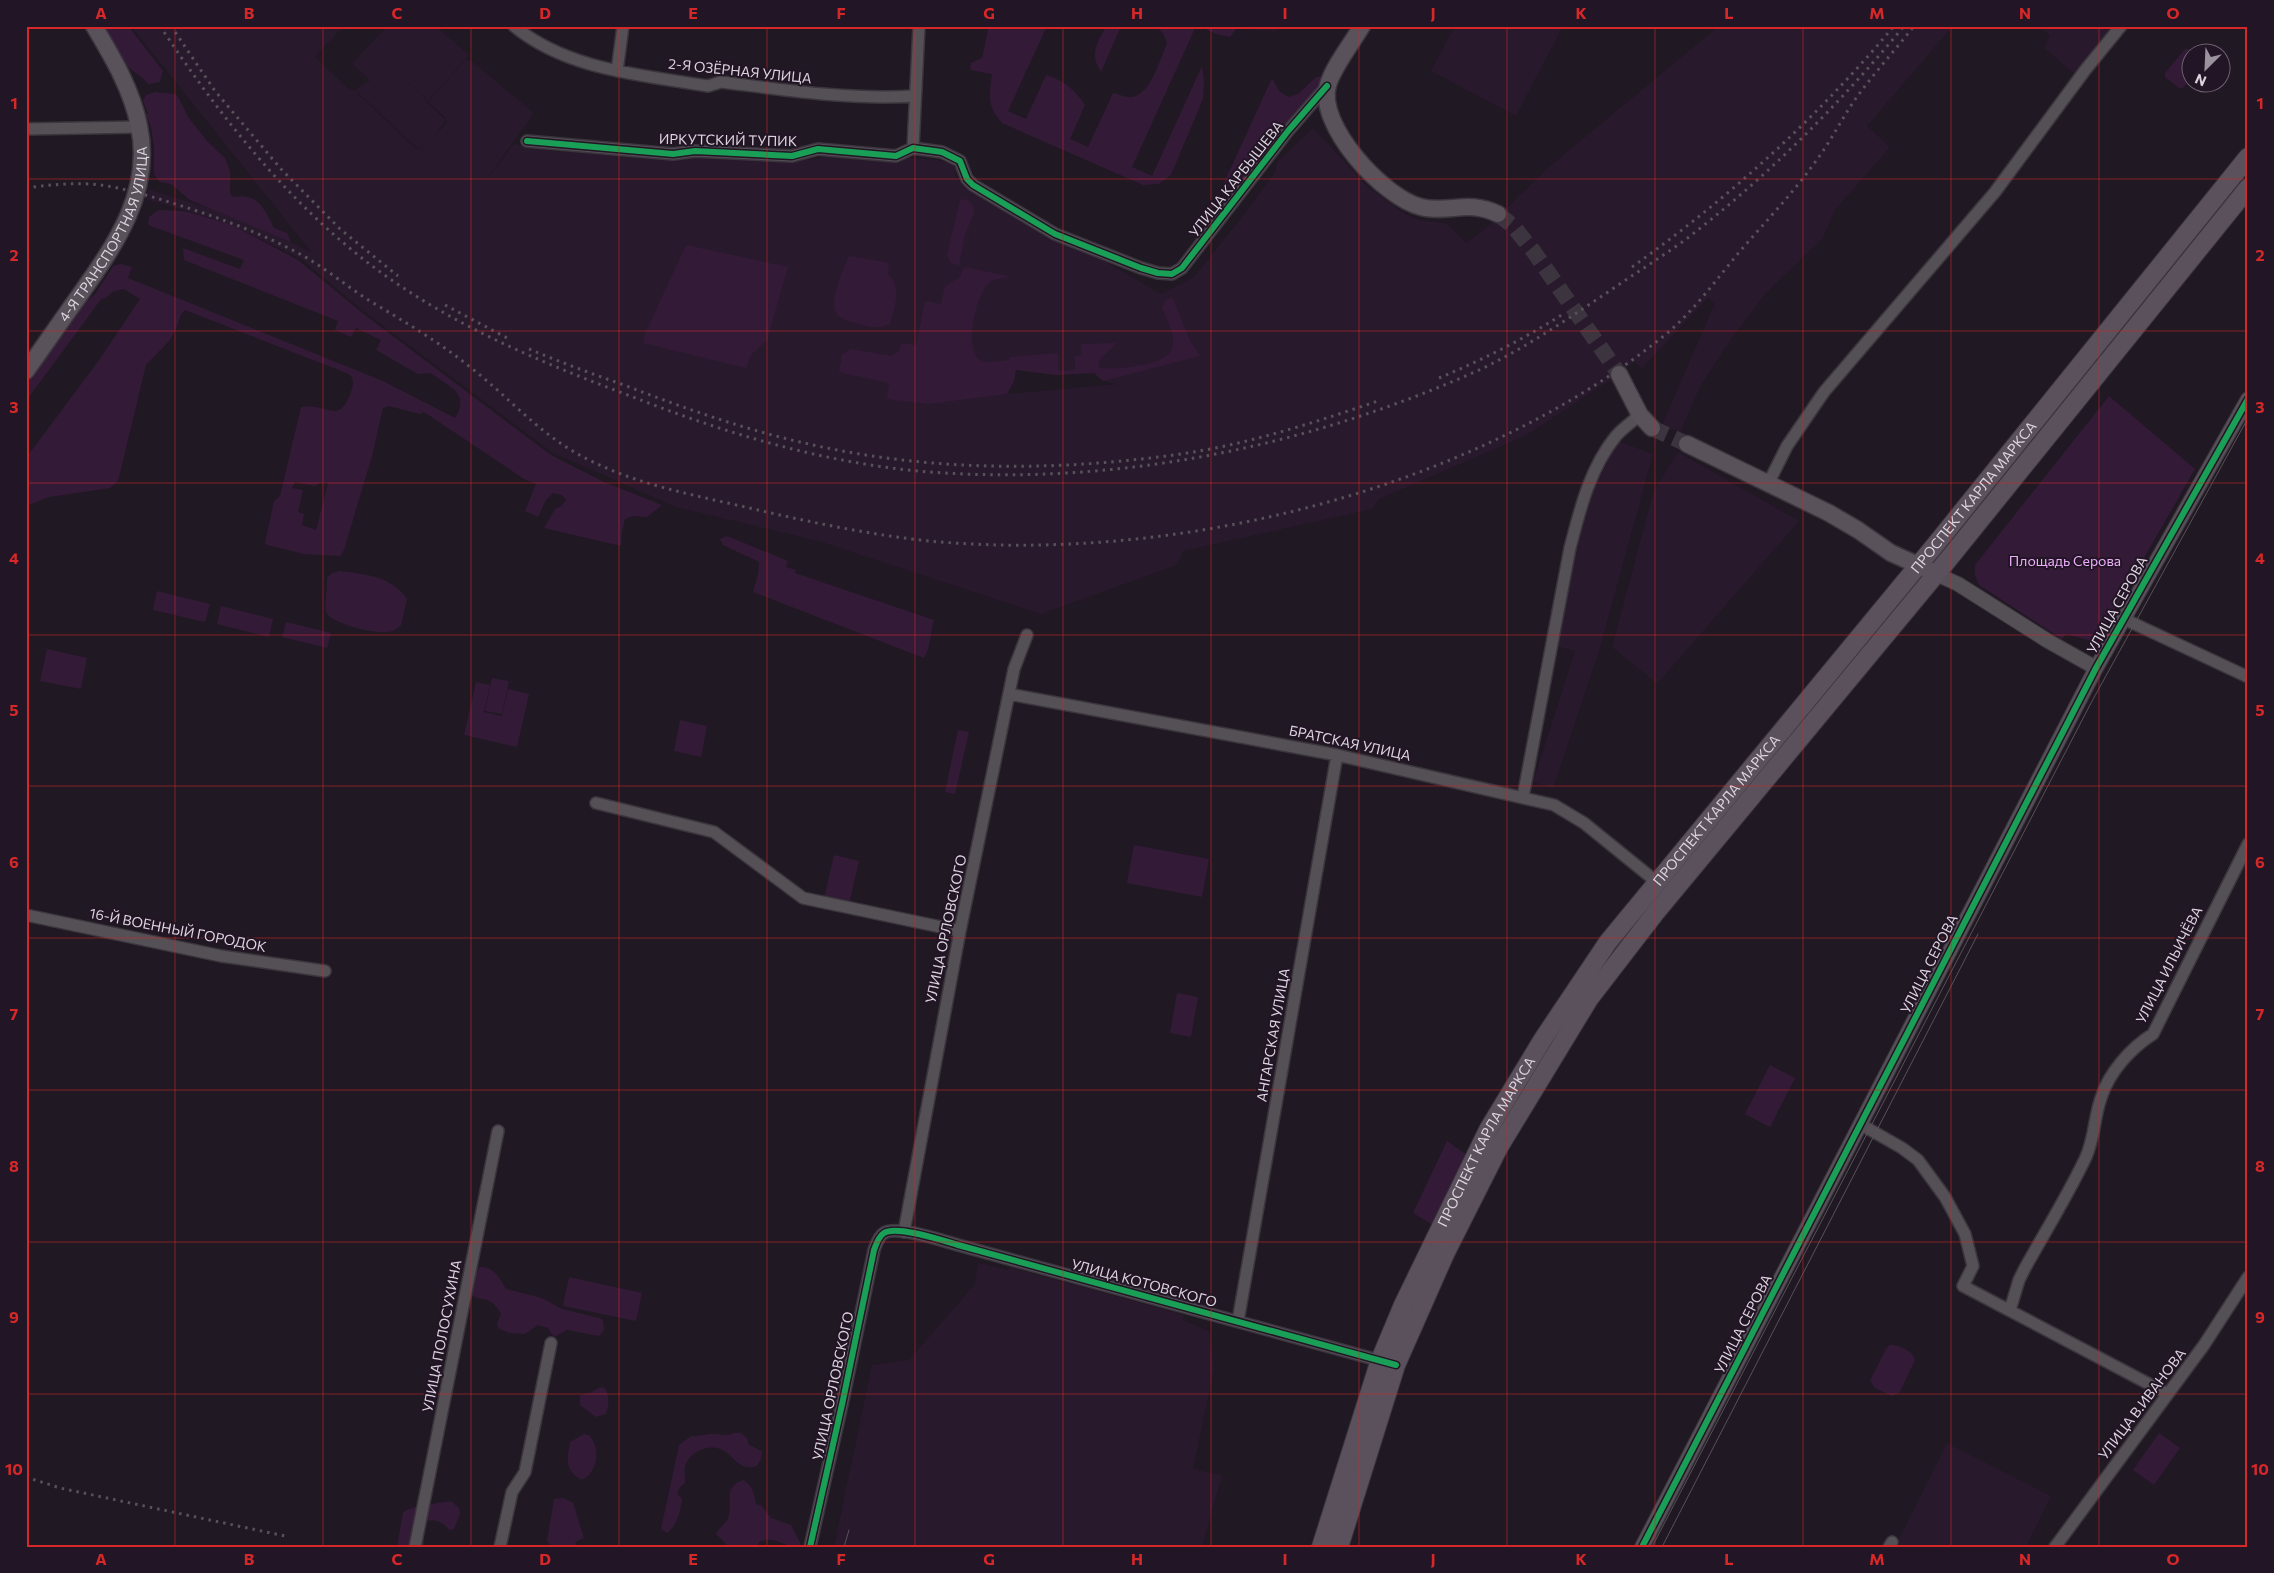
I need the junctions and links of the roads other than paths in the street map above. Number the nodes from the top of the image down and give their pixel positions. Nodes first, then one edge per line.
1 (94, 26) edge
2 (514, 26) edge
3 (624, 26) edge
4 (919, 26) edge
5 (1362, 26) edge
6 (2121, 26) edge
7 (616, 71) junction
8 (1328, 86) junction
9 (914, 96) junction
10 (139, 127) junction
11 (26, 129) edge
12 (527, 141) dead end
13 (913, 148) junction
14 (2248, 157) edge
15 (2248, 188) edge
16 (1498, 214) tunnel mouth
17 (1158, 273) joint
18 (2134, 298) junction
19 (2148, 310) junction
20 (26, 371) edge
21 (1619, 374) tunnel mouth
22 (2248, 399) edge
23 (1640, 415) junction
24 (1652, 428) tunnel mouth
25 (1687, 444) tunnel mouth
26 (1768, 484) junction
27 (1918, 565) junction
28 (1936, 574) junction
29 (2124, 619) junction
30 (1027, 635) dead end
31 (2096, 668) junction
32 (2248, 677) edge
33 (1009, 694) junction
34 (1336, 755) junction
35 (1523, 798) junction
36 (596, 803) dead end
37 (2248, 844) edge
38 (1658, 883) junction
39 (26, 915) edge
40 (960, 931) junction
41 (325, 971) dead end
42 (1860, 1124) junction
43 (498, 1131) dead end
44 (904, 1232) junction
45 (884, 1233) joint
46 (2248, 1277) edge
47 (2010, 1310) junction
48 (1238, 1321) junction
49 (550, 1343) dead end
50 (1388, 1363) junction
51 (2168, 1394) junction
52 (415, 1547) edge
53 (500, 1547) edge
54 (810, 1547) edge
55 (1321, 1547) edge
56 (1339, 1547) edge
57 (1642, 1547) edge
58 (2055, 1547) edge

1 - 10 main road, 4-Я ТРАНСПОРТНАЯ УЛИЦА
2 - 7 street, 2-Я ОЗЁРНАЯ УЛИЦА
3 - 7 street
4 - 9 street
5 - 8 main road, УЛИЦА КАРБЫШЕВА
6 - 26 street
7 - 9 street, 2-Я ОЗЁРНАЯ УЛИЦА
8 - 16 main road
8 - 17 street, УЛИЦА КАРБЫШЕВА
9 - 13 street
10 - 11 street
10 - 20 main road, 4-Я ТРАНСПОРТНАЯ УЛИЦА
12 - 13 street, ИРКУТСКИЙ ТУПИК
13 - 17 street, ИРКУТСКИЙ ТУПИК
14 - 18 main road, ПРОСПЕКТ КАРЛА МАРКСА
15 - 19 main road, ПРОСПЕКТ КАРЛА МАРКСА
18 - 19 main road
18 - 27 main road, ПРОСПЕКТ КАРЛА МАРКСА
19 - 28 main road, ПРОСПЕКТ КАРЛА МАРКСА
21 - 23 main road
22 - 29 street, УЛИЦА СЕРОВА
23 - 24 main road
23 - 35 street
25 - 26 main road
26 - 27 main road
27 - 28 main road
27 - 38 main road, ПРОСПЕКТ КАРЛА МАРКСА
28 - 31 street
28 - 50 main road, ПРОСПЕКТ КАРЛА МАРКСА
29 - 31 street, УЛИЦА СЕРОВА
29 - 32 street
30 - 33 street, УЛИЦА ОРЛОВСКОГО
31 - 42 street, УЛИЦА СЕРОВА
33 - 34 street, БРАТСКАЯ УЛИЦА
33 - 40 street, УЛИЦА ОРЛОВСКОГО
34 - 35 street, БРАТСКАЯ УЛИЦА
34 - 48 street, АНГАРСКАЯ УЛИЦА
35 - 38 street, БРАТСКАЯ УЛИЦА
36 - 40 street
37 - 47 street, УЛИЦА ИЛЬИЧЁВА
38 - 50 main road, ПРОСПЕКТ КАРЛА МАРКСА
39 - 41 street, 16-Й ВОЕННЫЙ ГОРОДОК
40 - 44 street, УЛИЦА ОРЛОВСКОГО
42 - 47 street
42 - 57 street, УЛИЦА СЕРОВА
43 - 52 street, УЛИЦА ПОЛОСУХИНА
44 - 45 street, УЛИЦА КОТОВСКОГО
44 - 48 street, УЛИЦА КОТОВСКОГО
45 - 54 street, УЛИЦА ОРЛОВСКОГО
46 - 51 street, УЛИЦА В.ИВАНОВА
47 - 51 street
48 - 50 street, УЛИЦА КОТОВСКОГО
49 - 53 street
50 - 55 main road, ПРОСПЕКТ КАРЛА МАРКСА
50 - 56 main road, ПРОСПЕКТ КАРЛА МАРКСА
51 - 58 street, УЛИЦА В.ИВАНОВА

